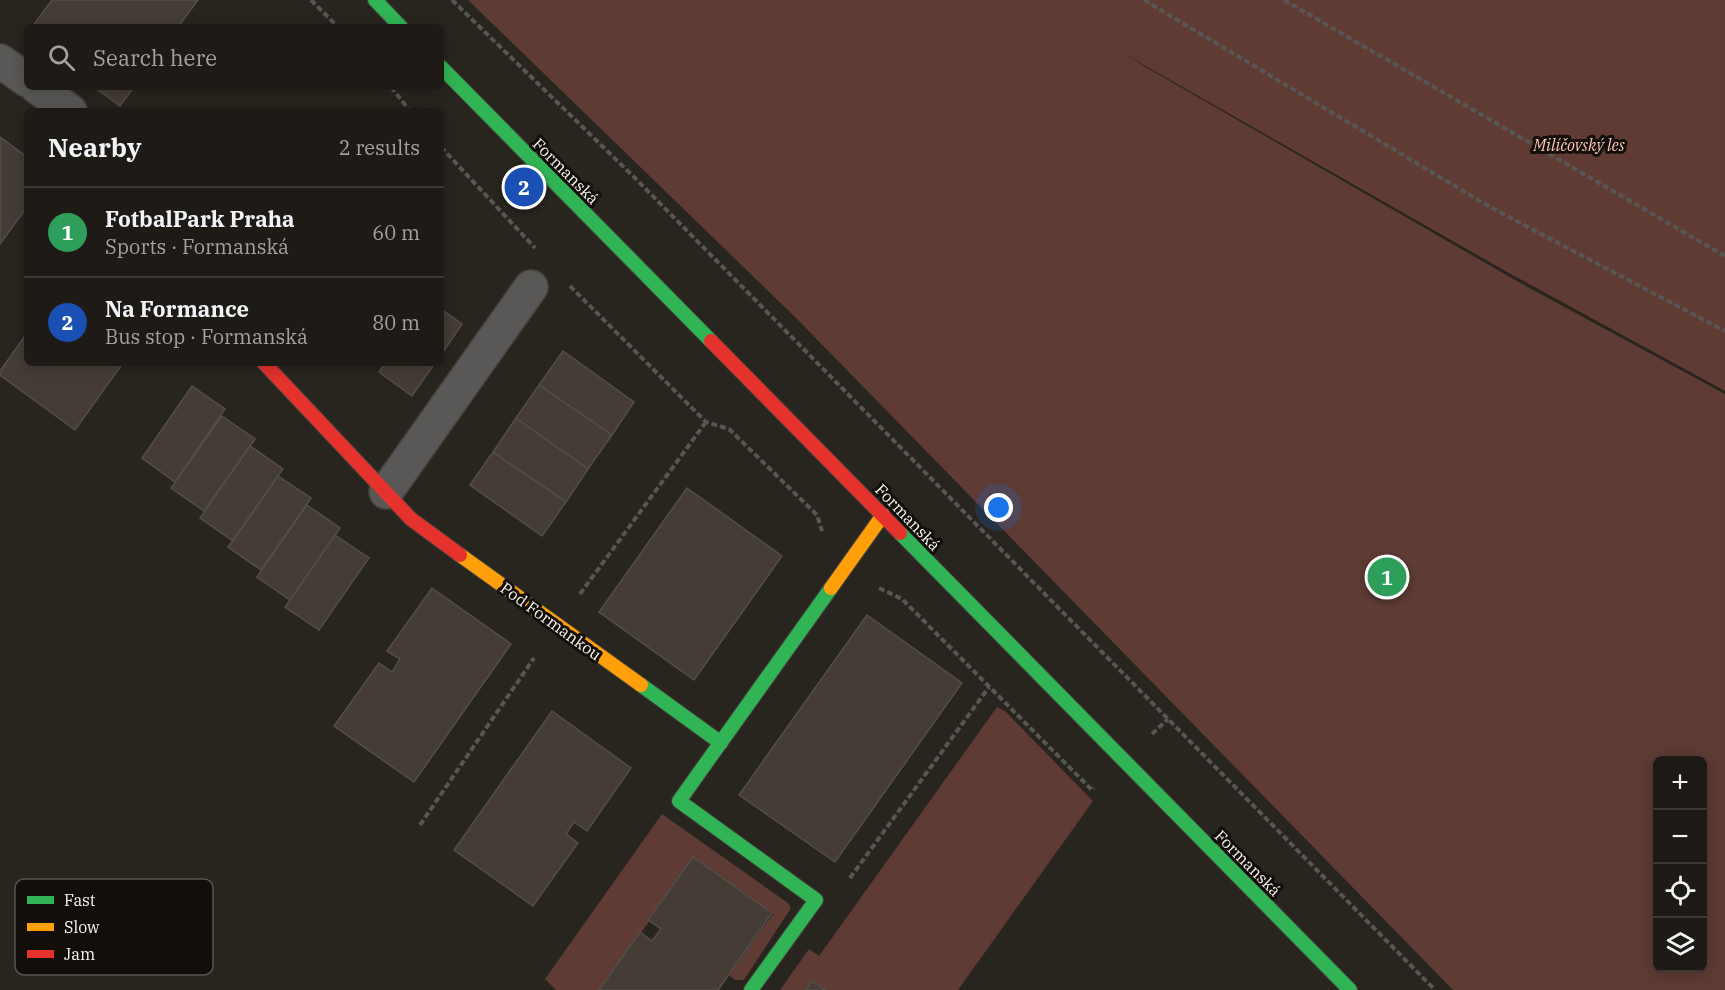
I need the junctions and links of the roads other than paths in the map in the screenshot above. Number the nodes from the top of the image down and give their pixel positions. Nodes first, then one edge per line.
1 (375, 0) edge
2 (399, 24) edge
3 (0, 61) edge
4 (444, 70) edge
5 (24, 78) edge
6 (41, 90) edge
7 (66, 108) edge
8 (531, 287) dead end
9 (267, 366) edge
10 (386, 492) junction
11 (883, 516) junction
12 (721, 743) junction
13 (751, 990) edge
14 (1350, 990) edge

1 - 2 street
3 - 5 street
4 - 11 street, Formanská
6 - 7 street
8 - 10 street
9 - 10 street, Pod Formankou
10 - 12 street, Pod Formankou
11 - 12 street
11 - 14 street, Formanská
12 - 13 street

